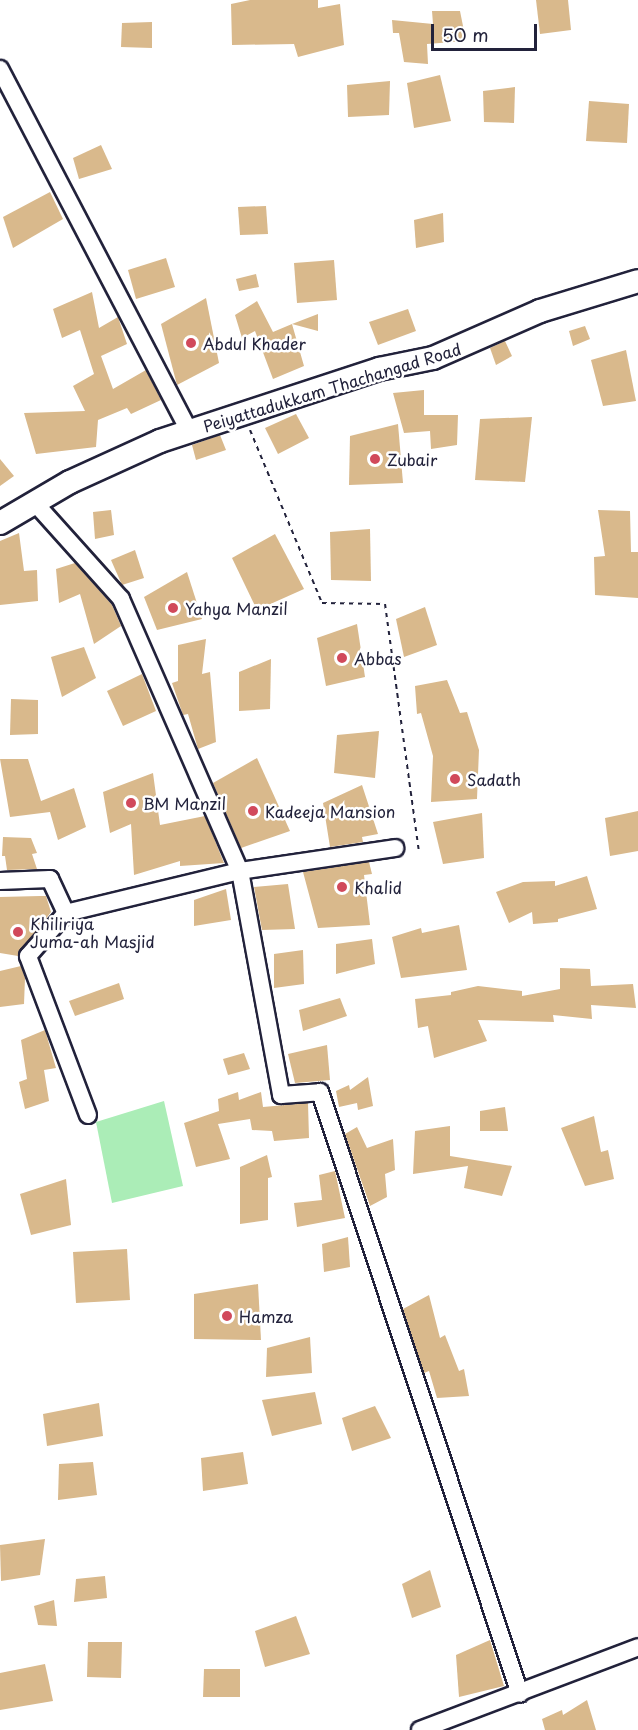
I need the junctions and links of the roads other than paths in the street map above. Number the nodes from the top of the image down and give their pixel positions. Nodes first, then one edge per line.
1 (0, 69) edge
2 (638, 281) edge
3 (190, 432) junction
4 (35, 503) junction
5 (0, 523) edge
6 (395, 848) dead end
7 (240, 870) junction
8 (0, 881) edge
9 (66, 913) junction
10 (88, 1115) dead end
11 (638, 1647) edge
12 (520, 1694) junction
13 (420, 1730) edge

1 - 3 street
2 - 3 main road, Peiyattadukkam Thachangad Road
3 - 4 main road, Peiyattadukkam Thachangad Road
4 - 5 main road, Peiyattadukkam Thachangad Road
4 - 7 street
6 - 7 street
7 - 9 street
7 - 12 street
8 - 9 street
9 - 10 street
11 - 12 street
12 - 13 street

